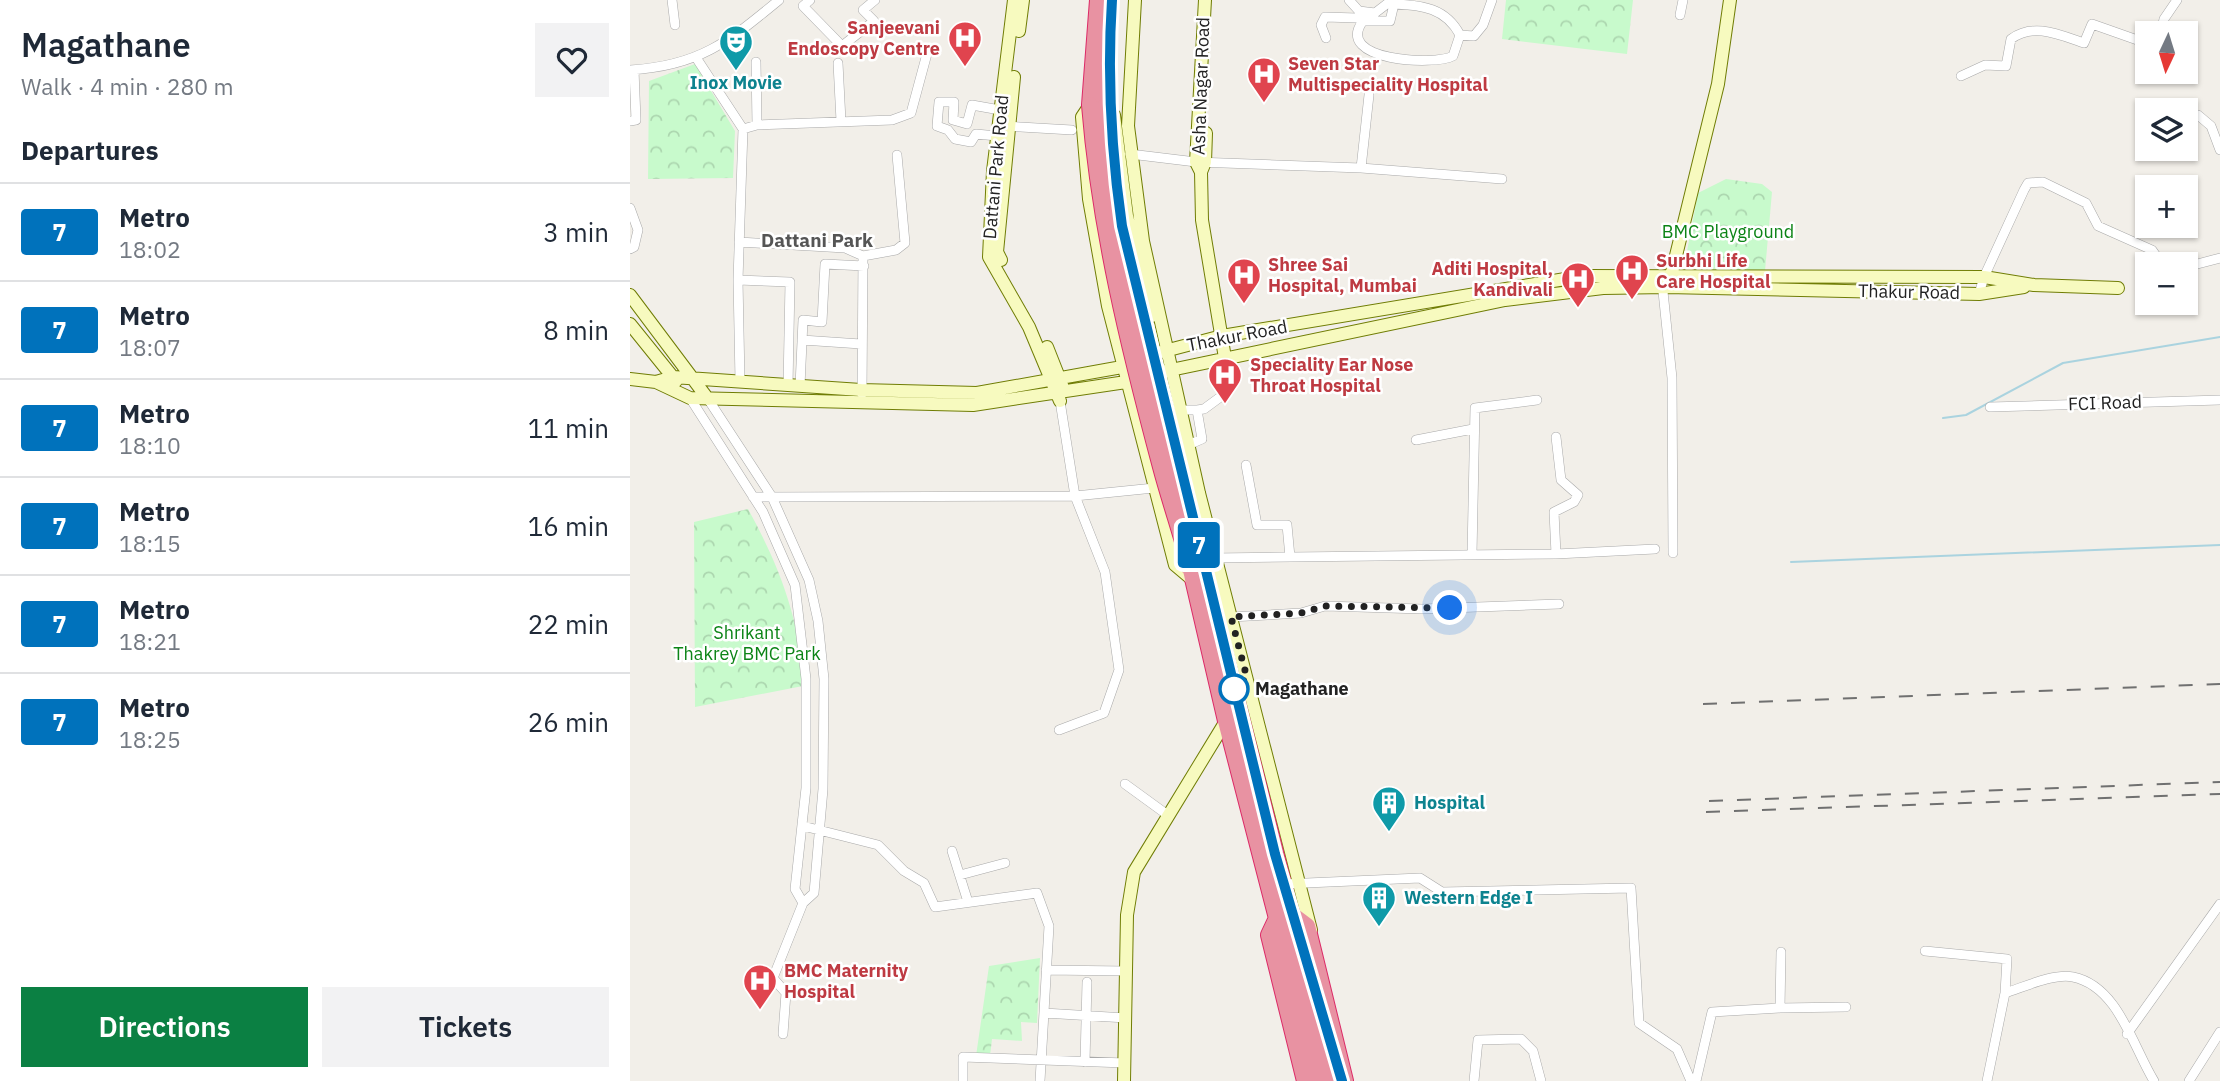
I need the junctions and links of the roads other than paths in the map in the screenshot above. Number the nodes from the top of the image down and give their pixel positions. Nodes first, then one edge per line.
1 (672, 0) edge
2 (779, 0) edge
3 (810, 0) edge
4 (875, 0) edge
5 (1098, 0) edge
6 (1110, 0) edge
7 (1135, 0) edge
8 (1205, 0) edge
9 (1213, 0) edge
10 (1349, 0) edge
11 (1392, 0) edge
12 (1430, 0) edge
13 (1492, 0) edge
14 (1683, 0) edge
15 (1730, 0) edge
16 (2177, 0) edge
17 (1413, 2) edge
18 (1018, 3) edge
19 (1680, 15) dead end
20 (1363, 21) junction
21 (2164, 21) edge
22 (675, 25) dead end
23 (1458, 31) junction
24 (1326, 38) dead end
25 (2135, 39) edge
26 (929, 50) dead end
27 (1013, 53) junction
28 (697, 59) junction
29 (756, 62) dead end
30 (838, 63) dead end
31 (632, 70) edge
32 (1961, 76) dead end
33 (1369, 96) dead end
34 (1098, 106) junction
35 (1000, 110) junction
36 (2198, 116) dead end
37 (630, 121) edge
38 (841, 121) junction
39 (757, 125) junction
40 (743, 129) junction
41 (1001, 129) junction
42 (1072, 130) dead end
43 (2220, 150) edge
44 (1130, 154) junction
45 (897, 155) dead end
46 (1201, 165) junction
47 (1361, 168) junction
48 (1502, 179) dead end
49 (630, 208) edge
50 (739, 242) junction
51 (630, 249) edge
52 (2153, 252) edge
53 (2220, 258) edge
54 (863, 261) junction
55 (2198, 264) edge
56 (1984, 277) junction
57 (738, 280) junction
58 (1667, 281) junction
59 (1784, 283) junction
60 (2034, 285) junction
61 (2118, 288) dead end
62 (1979, 294) junction
63 (630, 295) edge
64 (1474, 300) junction
65 (630, 324) edge
66 (1288, 325) junction
67 (1222, 336) junction
68 (802, 340) junction
69 (862, 344) junction
70 (1293, 344) junction
71 (1164, 351) junction
72 (1225, 358) junction
73 (1122, 367) junction
74 (1169, 371) junction
75 (673, 377) junction
76 (630, 379) edge
77 (691, 379) junction
78 (740, 381) junction
79 (656, 382) junction
80 (1126, 383) junction
81 (794, 386) junction
82 (1058, 388) junction
83 (862, 396) junction
84 (690, 398) junction
85 (1219, 398) dead end
86 (708, 399) junction
87 (1537, 400) dead end
88 (2220, 400) edge
89 (1990, 407) dead end
90 (1181, 410) junction
91 (1197, 410) junction
92 (1474, 429) junction
93 (1556, 437) dead end
94 (1416, 440) dead end
95 (1188, 445) junction
96 (1246, 465) dead end
97 (1154, 488) junction
98 (753, 496) junction
99 (772, 496) junction
100 (1075, 496) junction
101 (778, 509) junction
102 (763, 512) junction
103 (1655, 549) dead end
104 (1673, 553) dead end
105 (1472, 554) junction
106 (1556, 554) junction
107 (1208, 556) junction
108 (1290, 557) junction
109 (808, 580) junction
110 (1204, 582) junction
111 (795, 584) junction
112 (1559, 604) dead end
113 (1231, 617) junction
114 (806, 679) junction
115 (824, 679) junction
116 (1226, 721) junction
117 (1059, 730) dead end
118 (1125, 784) dead end
119 (806, 788) junction
120 (823, 789) junction
121 (1169, 816) junction
122 (803, 826) junction
123 (822, 830) junction
124 (952, 851) dead end
125 (1004, 863) dead end
126 (960, 875) junction
127 (1291, 884) junction
128 (795, 889) junction
129 (814, 893) junction
130 (968, 902) junction
131 (803, 903) junction
132 (2220, 904) edge
133 (1284, 916) junction
134 (1925, 951) dead end
135 (1781, 952) dead end
136 (1046, 970) junction
137 (1126, 971) junction
138 (1087, 982) dead end
139 (2005, 993) junction
140 (1307, 1005) junction
141 (1846, 1007) dead end
142 (1780, 1008) junction
143 (1044, 1013) junction
144 (1086, 1015) junction
145 (1125, 1018) junction
146 (2220, 1032) edge
147 (783, 1034) dead end
148 (2127, 1034) junction
149 (1041, 1061) junction
150 (1085, 1062) junction
151 (1125, 1063) junction
152 (963, 1081) edge
153 (1040, 1081) edge
154 (1124, 1081) edge
155 (1304, 1081) edge
156 (1319, 1081) edge
157 (1333, 1081) edge
158 (1347, 1081) edge
159 (1474, 1081) edge
160 (1541, 1081) edge
161 (1694, 1081) edge
162 (1987, 1081) edge
163 (2154, 1081) edge
164 (2189, 1081) edge

1 - 22 street
2 - 28 street
3 - 4 street
5 - 34 highway
6 - 34 highway
7 - 44 street
8 - 46 street, Asha Nagar Road
9 - 46 street, Asha Nagar Road
10 - 11 street
12 - 23 street
13 - 23 street
14 - 19 street
15 - 58 street
16 - 21 street
17 - 20 street
17 - 23 street
18 - 27 street, Dattani Park Road
20 - 23 street
20 - 24 street
25 - 32 street
26 - 38 street
27 - 35 street, Dattani Park Road
27 - 41 street, Dattani Park Road
28 - 31 street
28 - 40 street
29 - 39 street
30 - 38 street
31 - 37 street
33 - 47 street
34 - 71 street
34 - 73 street
34 - 107 highway, bridge
34 - 110 highway, bridge
35 - 41 street, Dattani Park Road
35 - 41 street
36 - 43 street
38 - 39 street
39 - 40 street
40 - 50 street
41 - 42 street
41 - 82 street, Dattani Park Road
44 - 46 street
44 - 71 street
45 - 54 street
46 - 47 street
46 - 67 street, Asha Nagar Road
47 - 48 street
49 - 51 street
50 - 54 street
50 - 57 street
52 - 56 street
53 - 55 street
54 - 68 street
54 - 69 street
56 - 59 street, Thakur Road
56 - 60 street, Thakur Road
56 - 62 street
57 - 78 street
57 - 81 street
58 - 59 street, Thakur Road
58 - 64 street, Thakur Road
58 - 104 street
59 - 62 street, Thakur Road
60 - 61 street, Thakur Road
60 - 62 street, Thakur Road
63 - 77 street
64 - 66 street, Thakur Road
64 - 70 street, Thakur Road
65 - 75 street
66 - 67 street, Thakur Road
66 - 70 street
67 - 71 street, Thakur Road
67 - 72 street, Asha Nagar Road
68 - 69 street
68 - 81 street
69 - 83 street
70 - 72 street, Thakur Road
71 - 73 street, Thakur Road
71 - 74 street
72 - 74 street, Thakur Road
73 - 80 street
73 - 82 street, Thakur Road
74 - 80 street, Thakur Road
74 - 90 street
74 - 107 street
75 - 77 street, Thakur Road
75 - 79 street
75 - 84 street
76 - 79 street
77 - 78 street, Thakur Road
77 - 86 street
78 - 81 street, Thakur Road
79 - 84 street, Thakur Road
80 - 82 street, Thakur Road
80 - 97 street
81 - 83 street, Thakur Road
82 - 83 street, Thakur Road
82 - 100 street, Dattani Park Road
83 - 86 street, Thakur Road
84 - 86 street, Thakur Road
84 - 98 street
85 - 91 street
86 - 99 street
87 - 92 street
88 - 89 street, FCI Road
90 - 91 street
90 - 95 street
91 - 95 street
92 - 94 street
92 - 105 street
93 - 106 street
95 - 107 street
96 - 108 street
97 - 100 street
97 - 110 street
98 - 99 street
98 - 102 street
99 - 100 street
99 - 101 street
100 - 117 street, Dattani Park Road
101 - 102 street
101 - 109 street
102 - 111 street
103 - 106 street
105 - 106 street
105 - 108 street
107 - 108 street
107 - 110 highway
109 - 111 street
109 - 115 street
110 - 113 street
110 - 116 highway
110 - 127 highway
111 - 114 street
112 - 113 street
113 - 127 street
114 - 115 street
114 - 119 street
115 - 120 street
116 - 121 street
116 - 133 highway
118 - 121 street
119 - 120 street
119 - 122 street
120 - 123 street
121 - 137 street
122 - 123 street
122 - 128 street
123 - 129 street
123 - 130 street
124 - 126 street
125 - 126 street
126 - 130 street
127 - 133 highway
127 - 158 street
127 - 161 street
128 - 129 street
128 - 131 street
129 - 131 street
130 - 136 street
131 - 147 street
132 - 148 street
133 - 140 highway
133 - 155 highway
133 - 158 highway
134 - 139 street
135 - 142 street
136 - 137 street
136 - 143 street
137 - 145 street
138 - 144 street
139 - 148 street
139 - 162 street
140 - 156 highway
140 - 157 highway
141 - 142 street
142 - 161 street
143 - 144 street
143 - 149 street
144 - 145 street
144 - 150 street
145 - 151 street
146 - 164 street
148 - 163 street
149 - 150 street
149 - 152 street
149 - 153 street
150 - 151 street
151 - 154 street
159 - 160 street

